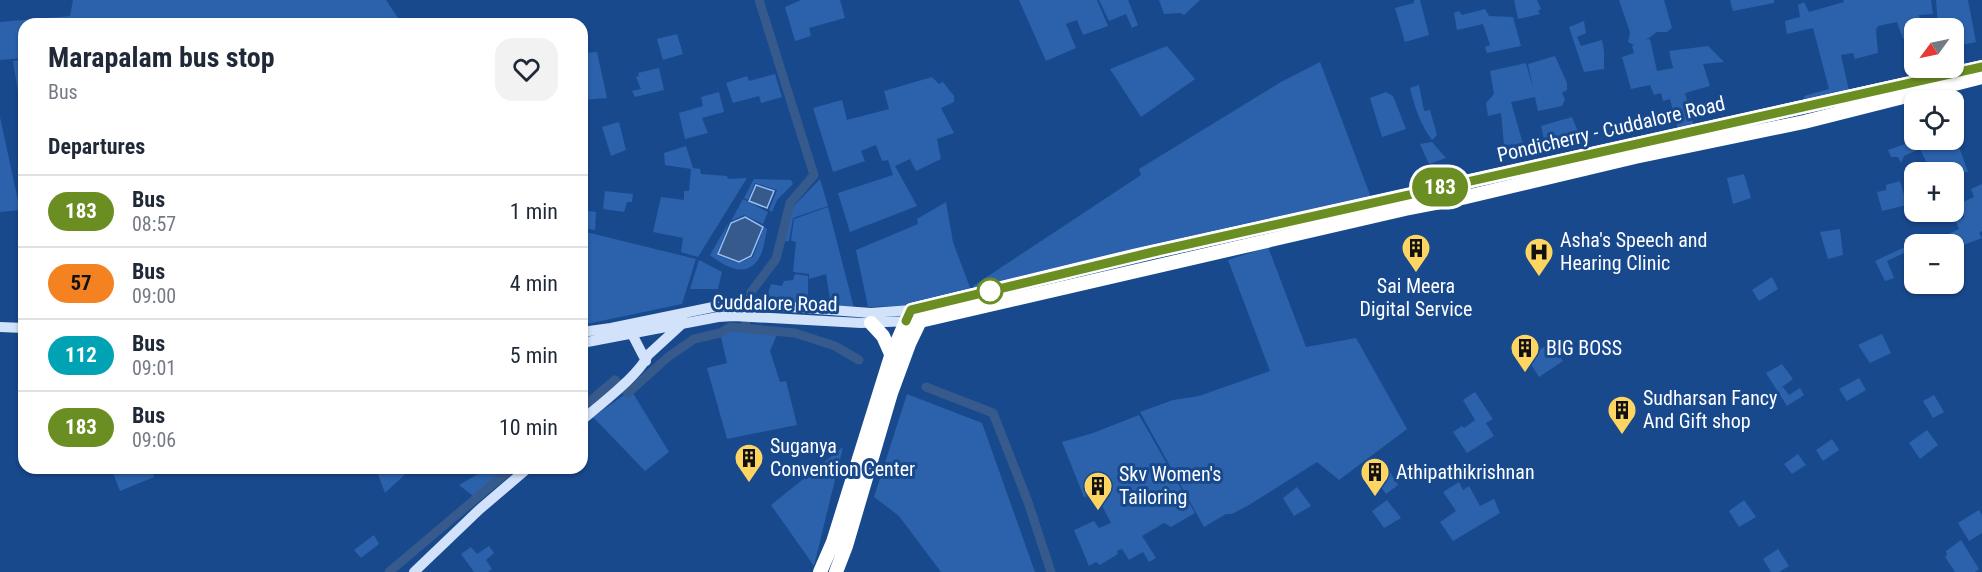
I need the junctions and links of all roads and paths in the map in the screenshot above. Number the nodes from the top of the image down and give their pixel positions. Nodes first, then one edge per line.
1 (1982, 67) edge
2 (1982, 77) edge
3 (1799, 115) junction
4 (1256, 229) junction
5 (1260, 243) junction
6 (694, 313) junction
7 (914, 315) junction
8 (683, 323) junction
9 (871, 323) junction
10 (0, 327) edge
11 (18, 328) edge
12 (588, 331) edge
13 (632, 334) junction
14 (588, 342) edge
15 (891, 354) junction
16 (646, 361) junction
17 (880, 409) junction
18 (588, 415) edge
19 (521, 474) edge
20 (414, 572) edge
21 (820, 572) edge
22 (836, 572) edge

1 - 3 highway, Pondicherry - Cuddalore Road
2 - 3 highway, Pondicherry - Cuddalore Road
3 - 4 highway, Pondicherry - Cuddalore Road
3 - 5 highway, Pondicherry - Cuddalore Road
4 - 5 highway
4 - 7 highway, Pondicherry - Cuddalore Road
5 - 7 highway, Pondicherry - Cuddalore Road
6 - 7 main road, Cuddalore Road
6 - 8 main road, Cuddalore Road
6 - 9 main road, Cuddalore Road
6 - 12 main road, Cuddalore Road
6 - 16 main road
7 - 9 main road, Cuddalore Road
7 - 15 highway
7 - 17 highway
8 - 13 main road, Cuddalore Road
8 - 16 main road
9 - 15 highway
10 - 11 main road
13 - 14 main road, Cuddalore Road
13 - 16 main road
15 - 17 highway
16 - 18 main road
17 - 21 highway
17 - 22 highway
19 - 20 main road

